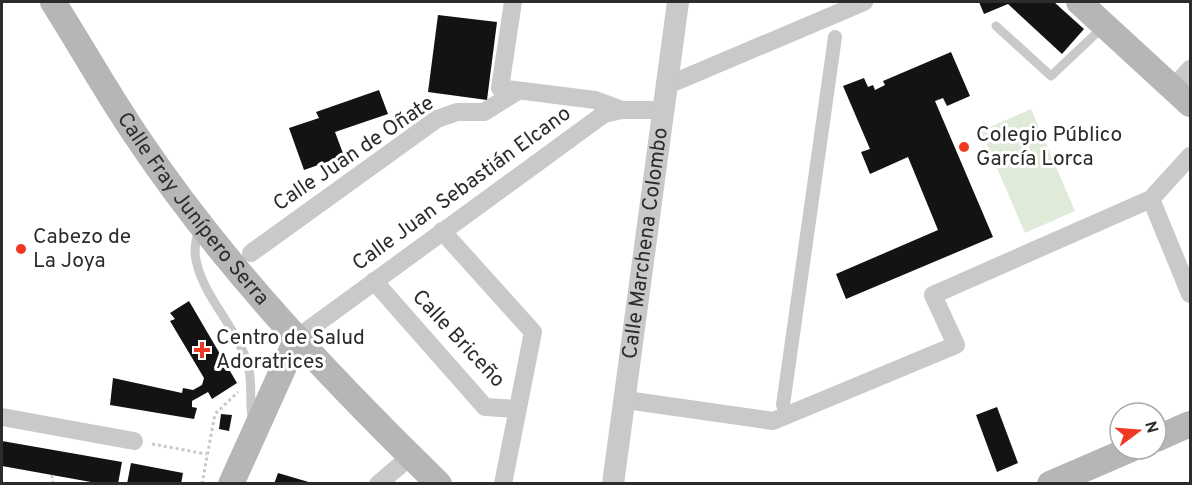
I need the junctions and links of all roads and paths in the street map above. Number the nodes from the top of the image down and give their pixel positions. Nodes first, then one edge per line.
1 (53, 2) edge
2 (67, 2) edge
3 (513, 2) edge
4 (678, 2) edge
5 (864, 2) edge
6 (1079, 2) edge
7 (1105, 25) junction
8 (996, 26) dead end
9 (835, 37) dead end
10 (1191, 69) edge
11 (105, 84) junction
12 (668, 86) junction
13 (509, 90) junction
14 (1182, 96) edge
15 (622, 110) junction
16 (665, 110) junction
17 (1191, 156) edge
18 (1151, 199) junction
19 (200, 222) junction
20 (442, 231) junction
21 (251, 253) dead end
22 (374, 281) junction
23 (1191, 294) edge
24 (297, 338) junction
25 (239, 390) dead end
26 (626, 400) junction
27 (783, 405) dead end
28 (518, 409) junction
29 (2, 417) edge
30 (1191, 424) edge
31 (255, 430) junction
32 (1168, 434) edge
33 (134, 441) dead end
34 (167, 447) dead end
35 (206, 454) junction
36 (411, 456) junction
37 (1108, 459) edge
38 (52, 475) dead end
39 (53, 483) edge
40 (202, 483) edge
41 (231, 483) edge
42 (378, 483) edge
43 (439, 483) edge
44 (503, 483) edge
45 (613, 483) edge
46 (1050, 483) edge

1 - 11 main road, Calle Fray Junípero Serra
2 - 11 main road, Calle Fray Junípero Serra
3 - 13 street
4 - 12 street, Calle Marchena Colombo
5 - 12 street
6 - 7 main road
7 - 8 lane
7 - 14 main road
9 - 27 street
10 - 14 street
11 - 19 main road, Calle Fray Junípero Serra
12 - 16 street, Calle Marchena Colombo
13 - 15 street
13 - 21 street, Calle Juan de Oñate
15 - 16 street, Calle Juan Sebastián Elcano
15 - 20 street, Calle Juan Sebastián Elcano
16 - 26 street, Calle Marchena Colombo
17 - 18 street
18 - 23 street
18 - 26 street
19 - 24 main road, Calle Fray Junípero Serra
19 - 31 lane
20 - 22 street, Calle Juan Sebastián Elcano
20 - 28 street
22 - 24 street, Calle Juan Sebastián Elcano
22 - 28 street, Calle Briceño
24 - 31 main road
24 - 36 main road, Calle Fray Junípero Serra
25 - 35 path
26 - 45 street, Calle Marchena Colombo
28 - 44 street
29 - 33 street
30 - 32 main road
31 - 41 main road
34 - 35 path
35 - 40 path
36 - 42 street
36 - 43 main road, Calle Fray Junípero Serra
37 - 46 main road
38 - 39 path

